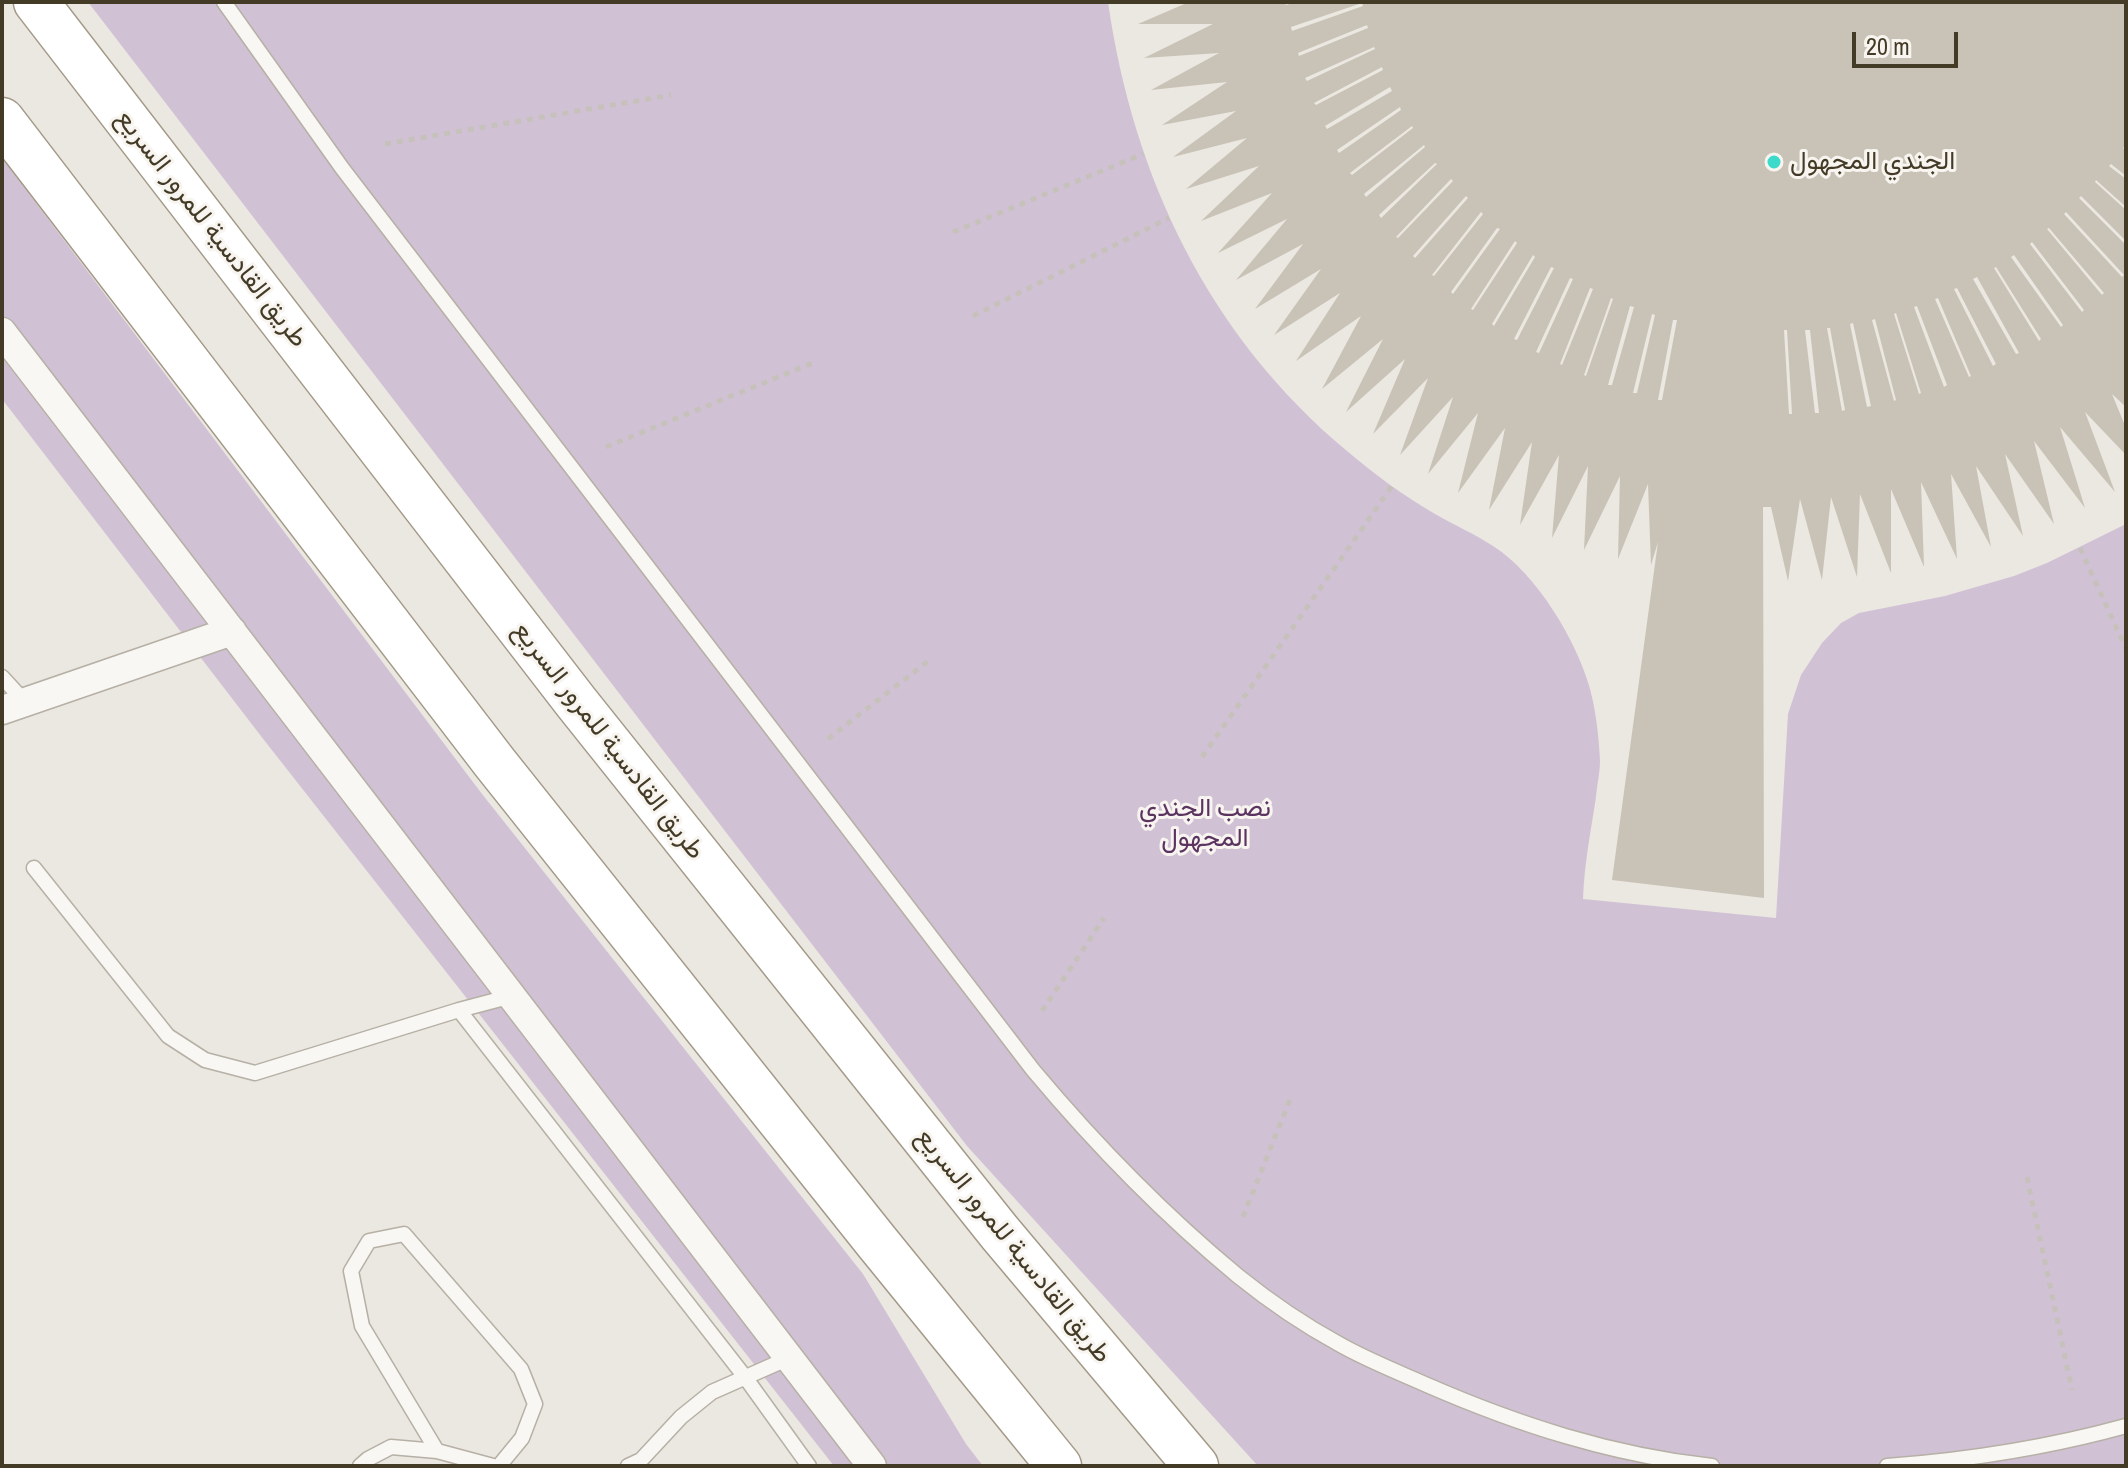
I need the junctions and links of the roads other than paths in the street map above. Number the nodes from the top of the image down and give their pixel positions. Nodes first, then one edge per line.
1 (36, 2) edge
2 (224, 2) edge
3 (2, 120) edge
4 (2, 332) edge
5 (232, 631) junction
6 (2, 677) edge
7 (14, 706) edge
8 (34, 868) dead end
9 (512, 996) junction
10 (459, 1010) junction
11 (789, 1358) junction
12 (745, 1377) junction
13 (2126, 1426) edge
14 (437, 1451) junction
15 (360, 1466) edge
16 (496, 1466) edge
17 (628, 1466) edge
18 (809, 1466) edge
19 (872, 1466) edge
20 (1059, 1466) edge
21 (1196, 1466) edge
22 (1712, 1466) edge
23 (1887, 1466) edge

1 - 21 highway, طريق القادسية للمرور السريع
2 - 22 lane
3 - 20 highway
4 - 5 street
5 - 7 street
5 - 9 street
6 - 7 lane
8 - 10 lane
9 - 10 lane
9 - 11 street
10 - 12 lane
11 - 12 lane
11 - 19 street
12 - 17 lane
12 - 18 lane
13 - 23 lane
14 - 15 lane
14 - 16 lane
14 - 16 lane

